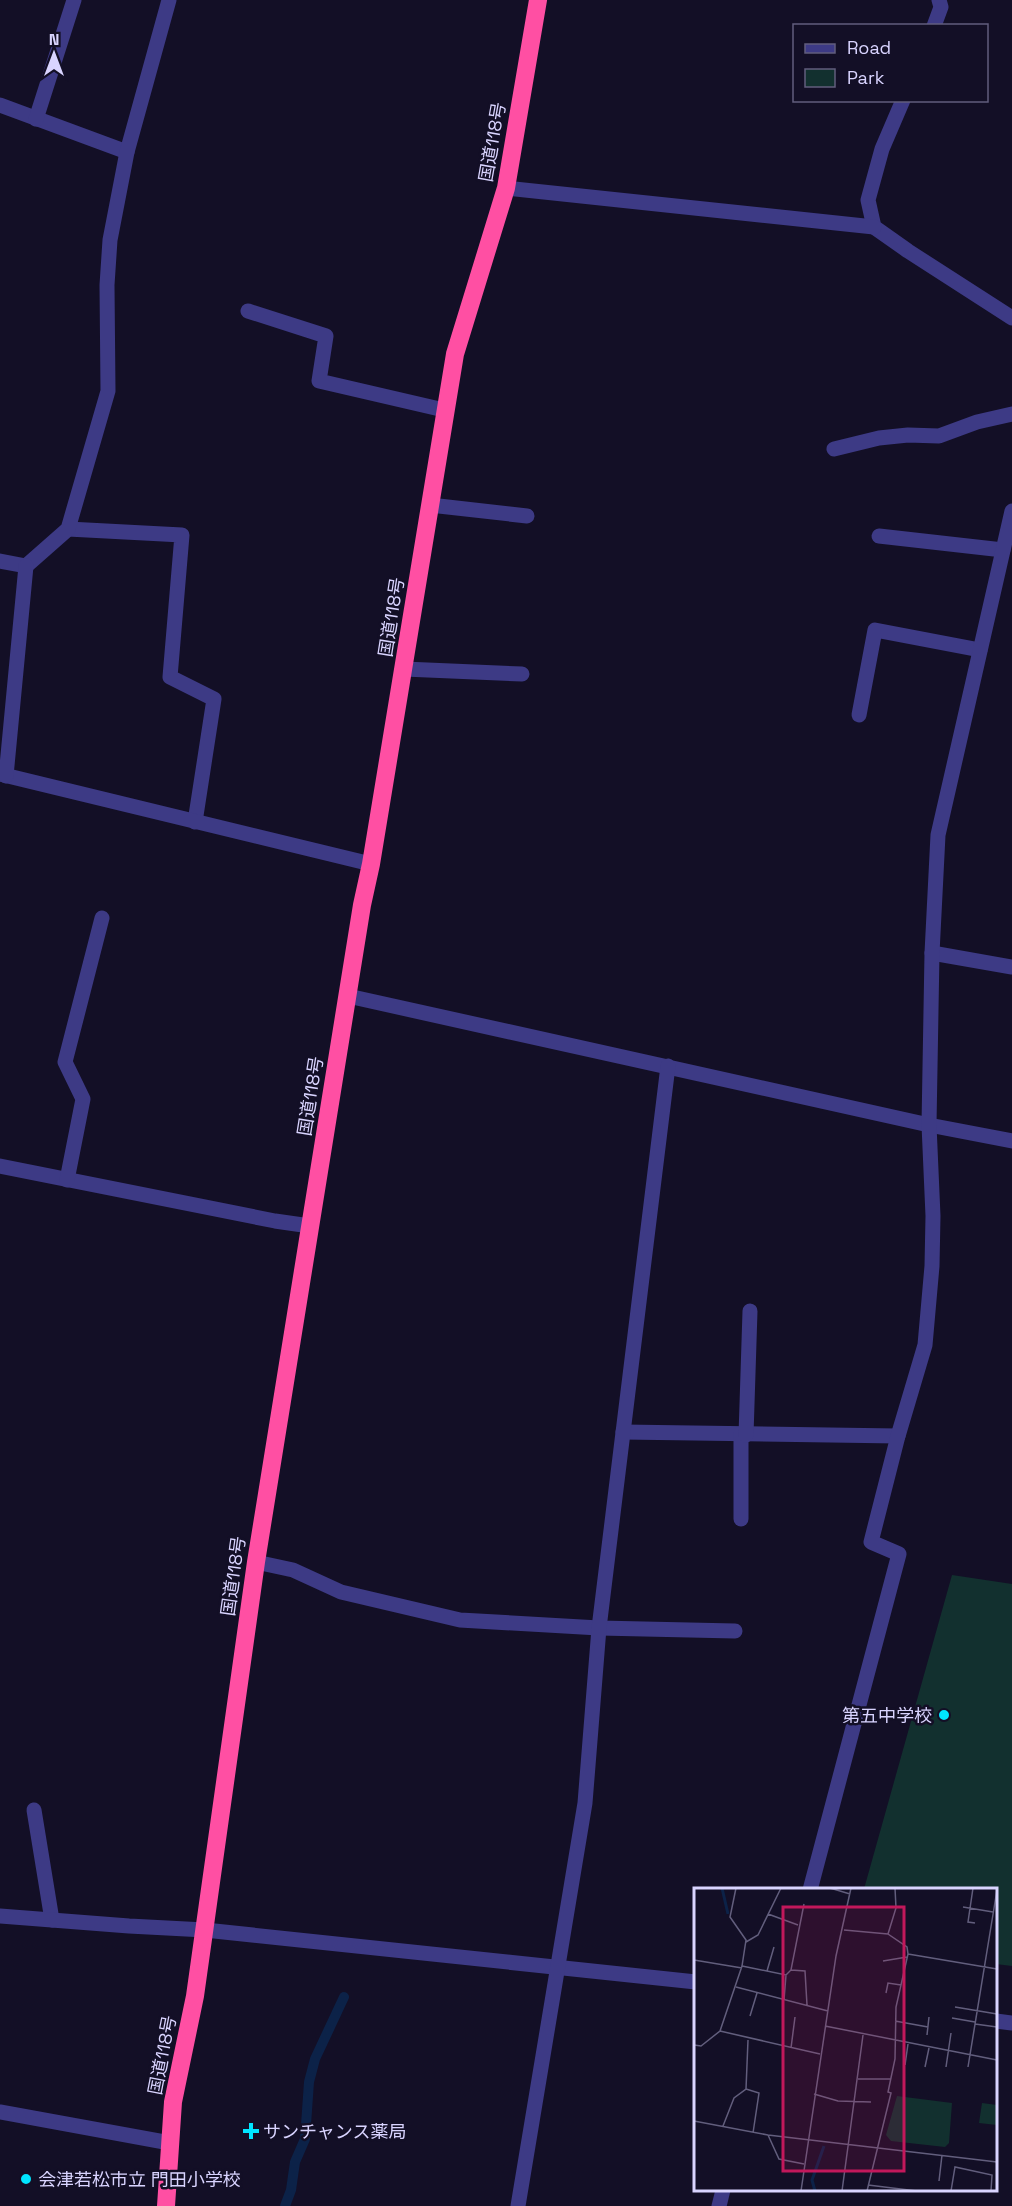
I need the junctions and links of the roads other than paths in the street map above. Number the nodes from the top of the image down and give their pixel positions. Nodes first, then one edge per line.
1 (74, 0) edge
2 (169, 0) edge
3 (538, 0) edge
4 (939, 0) edge
5 (935, 24) edge
6 (902, 102) edge
7 (0, 105) edge
8 (36, 119) junction
9 (126, 152) junction
10 (506, 188) junction
11 (873, 227) junction
12 (248, 312) dead end
13 (1012, 318) edge
14 (444, 410) junction
15 (1012, 414) edge
16 (834, 449) dead end
17 (430, 505) junction
18 (1012, 511) edge
19 (527, 516) dead end
20 (68, 529) junction
21 (879, 536) dead end
22 (1003, 550) junction
23 (0, 561) edge
24 (26, 566) junction
25 (980, 650) junction
26 (404, 669) junction
27 (522, 674) dead end
28 (859, 716) dead end
29 (3, 775) edge
30 (195, 822) junction
31 (372, 864) junction
32 (102, 918) dead end
33 (932, 953) junction
34 (1012, 967) edge
35 (348, 996) junction
36 (668, 1066) junction
37 (929, 1125) junction
38 (1012, 1141) edge
39 (0, 1166) edge
40 (67, 1180) junction
41 (310, 1226) junction
42 (750, 1311) dead end
43 (623, 1432) junction
44 (744, 1434) junction
45 (898, 1436) junction
46 (741, 1519) dead end
47 (256, 1562) junction
48 (599, 1628) junction
49 (735, 1631) dead end
50 (34, 1809) dead end
51 (811, 1888) edge
52 (0, 1916) edge
53 (52, 1920) junction
54 (205, 1930) junction
55 (558, 1967) junction
56 (694, 1982) edge
57 (997, 2021) edge
58 (1012, 2023) edge
59 (0, 2112) edge
60 (170, 2143) junction
61 (723, 2191) edge
62 (166, 2206) edge
63 (518, 2206) edge
64 (719, 2206) edge

1 - 8 street
2 - 9 street
3 - 10 highway, 国道118号
4 - 5 street
6 - 11 street
7 - 8 street
8 - 9 street
9 - 20 street
10 - 11 street
10 - 14 highway, 国道118号
11 - 13 street
12 - 14 street
14 - 17 highway, 国道118号
15 - 16 street
17 - 19 street
17 - 26 highway, 国道118号
18 - 22 street
20 - 24 street
20 - 30 street
21 - 22 street
22 - 25 street
23 - 24 street
24 - 29 street
25 - 28 street
25 - 33 street
26 - 27 street
26 - 31 highway, 国道118号
29 - 30 street
30 - 31 street
31 - 35 highway, 国道118号
32 - 40 street
33 - 34 street
33 - 37 street
35 - 36 street
35 - 41 highway, 国道118号
36 - 37 street
36 - 43 street
37 - 38 street
37 - 45 street
39 - 40 street
40 - 41 street
41 - 47 highway, 国道118号
42 - 44 street
43 - 44 street
43 - 48 street
44 - 45 street
44 - 46 street
45 - 51 street
47 - 48 street
47 - 54 highway, 国道118号
48 - 49 street
48 - 55 street
50 - 53 street
52 - 53 street
53 - 54 street
54 - 55 street
54 - 60 highway, 国道118号
55 - 56 street
55 - 63 street
57 - 58 street
59 - 60 street
60 - 62 highway, 国道118号
61 - 64 street

